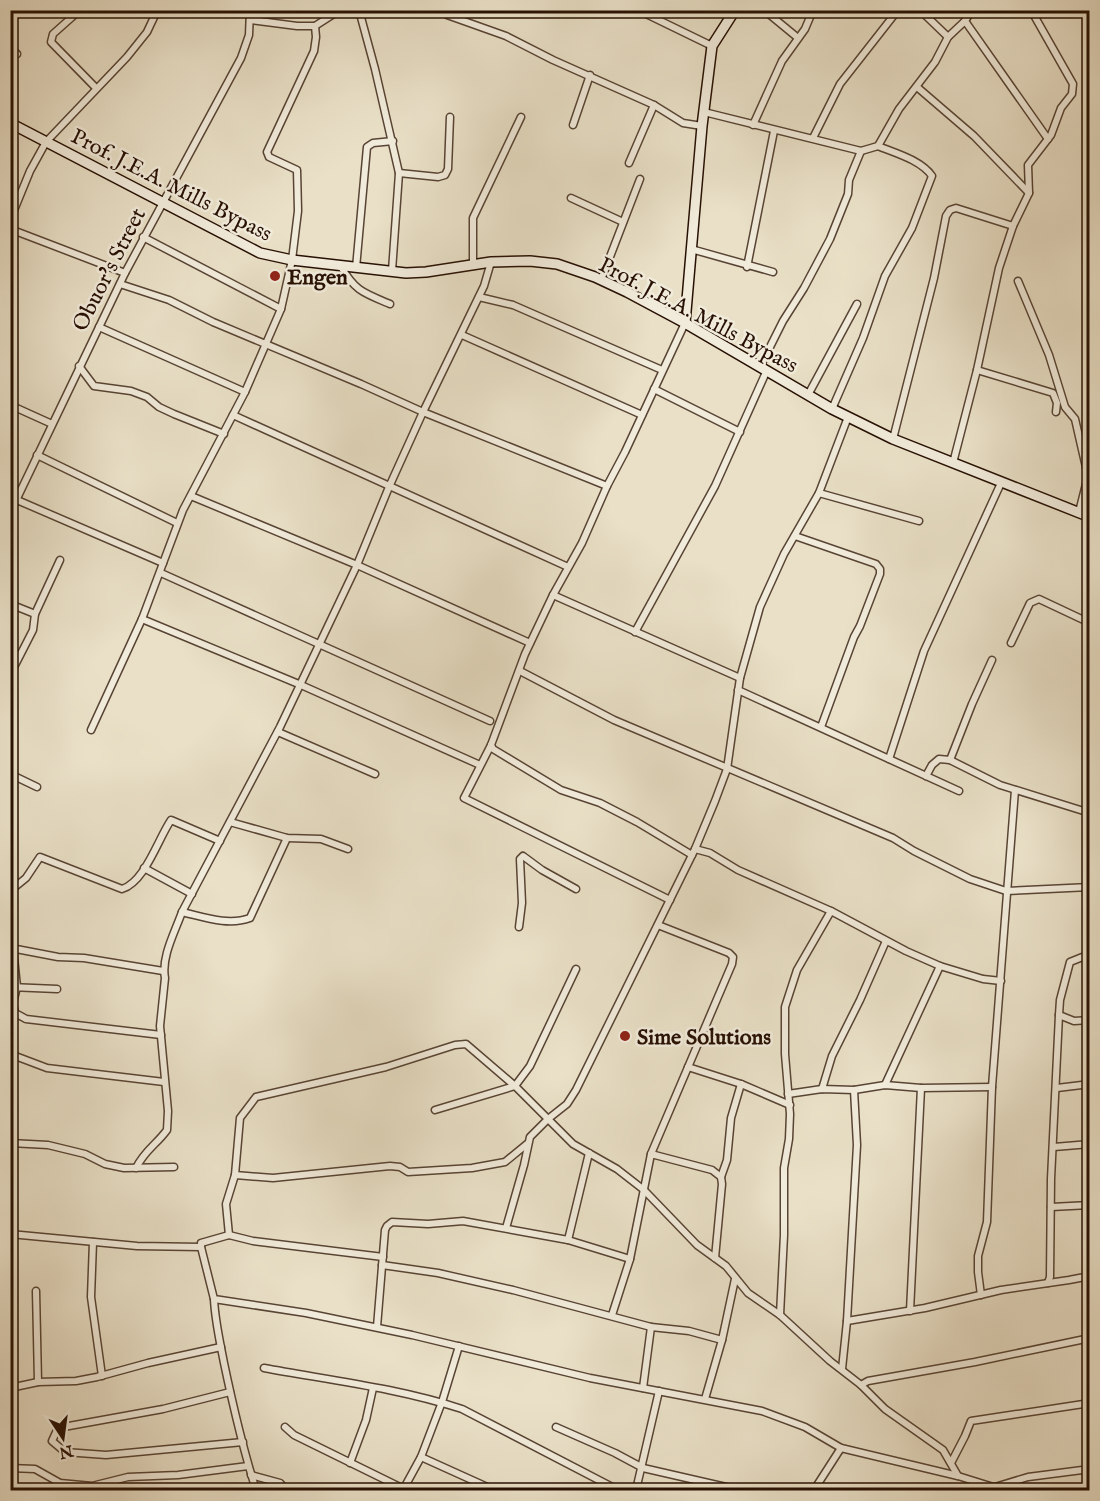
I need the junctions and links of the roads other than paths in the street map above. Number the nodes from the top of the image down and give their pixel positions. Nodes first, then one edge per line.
1 (80, 10) edge
2 (155, 10) edge
3 (250, 10) edge
4 (340, 10) edge
5 (359, 10) edge
6 (442, 10) edge
7 (638, 10) edge
8 (735, 10) edge
9 (764, 10) edge
10 (813, 10) edge
11 (898, 10) edge
12 (920, 10) edge
13 (972, 10) edge
14 (1031, 10) edge
15 (251, 20) junction
16 (965, 21) junction
17 (315, 26) junction
18 (948, 37) junction
19 (798, 38) junction
20 (712, 46) junction
21 (10, 48) edge
22 (17, 54) dead end
23 (590, 75) junction
24 (917, 87) junction
25 (96, 88) junction
26 (654, 105) junction
27 (704, 112) junction
28 (450, 117) dead end
29 (521, 117) dead end
30 (10, 123) edge
31 (573, 124) dead end
32 (753, 125) junction
33 (702, 126) junction
34 (774, 131) junction
35 (813, 138) junction
36 (1048, 139) junction
37 (393, 141) junction
38 (46, 142) junction
39 (878, 146) junction
40 (861, 151) junction
41 (629, 163) dead end
42 (399, 173) junction
43 (640, 179) dead end
44 (1029, 193) junction
45 (571, 198) dead end
46 (163, 202) junction
47 (10, 220) edge
48 (623, 222) junction
49 (1013, 226) junction
50 (10, 229) edge
51 (143, 237) junction
52 (691, 249) junction
53 (292, 260) junction
54 (491, 262) junction
55 (474, 264) junction
56 (340, 266) junction
57 (747, 267) junction
58 (356, 268) junction
59 (392, 271) junction
60 (125, 273) junction
61 (774, 273) dead end
62 (601, 280) junction
63 (1018, 281) dead end
64 (120, 284) junction
65 (479, 297) junction
66 (390, 304) dead end
67 (857, 304) dead end
68 (281, 309) junction
69 (685, 323) junction
70 (99, 327) junction
71 (462, 335) junction
72 (266, 344) junction
73 (79, 366) junction
74 (763, 369) junction
75 (662, 370) junction
76 (977, 370) junction
77 (654, 389) junction
78 (245, 392) junction
79 (808, 395) junction
80 (10, 405) edge
81 (832, 409) junction
82 (423, 412) junction
83 (1056, 412) dead end
84 (233, 415) junction
85 (642, 415) junction
86 (848, 417) junction
87 (52, 424) junction
88 (740, 432) junction
89 (224, 434) junction
90 (893, 439) junction
91 (38, 455) junction
92 (953, 463) junction
93 (1000, 483) junction
94 (607, 486) junction
95 (389, 487) junction
96 (819, 493) junction
97 (191, 496) junction
98 (17, 500) junction
99 (1079, 512) junction
100 (10, 513) edge
101 (1089, 518) edge
102 (919, 521) dead end
103 (177, 523) junction
104 (795, 536) junction
105 (60, 560) dead end
106 (163, 563) junction
107 (357, 565) junction
108 (568, 567) junction
109 (161, 573) junction
110 (553, 595) junction
111 (10, 604) edge
112 (35, 614) junction
113 (142, 619) junction
114 (1089, 623) edge
115 (635, 632) junction
116 (320, 643) junction
117 (530, 643) junction
118 (1011, 643) dead end
119 (992, 660) dead end
120 (520, 671) junction
121 (10, 675) edge
122 (740, 678) junction
123 (301, 685) junction
124 (738, 690) junction
125 (490, 722) dead end
126 (821, 727) junction
127 (91, 730) dead end
128 (278, 732) junction
129 (491, 744) junction
130 (888, 759) junction
131 (950, 760) junction
132 (480, 765) junction
133 (727, 769) junction
134 (10, 774) edge
135 (375, 774) dead end
136 (926, 776) junction
137 (37, 788) dead end
138 (1015, 790) junction
139 (958, 791) dead end
140 (1089, 813) edge
141 (230, 822) junction
142 (287, 838) junction
143 (220, 841) junction
144 (348, 849) dead end
145 (694, 852) junction
146 (144, 868) junction
147 (1089, 887) edge
148 (576, 889) dead end
149 (10, 891) edge
150 (1006, 891) junction
151 (192, 894) junction
152 (670, 900) junction
153 (831, 911) junction
154 (182, 912) junction
155 (658, 925) junction
156 (519, 927) dead end
157 (886, 941) junction
158 (12, 948) edge
159 (1089, 954) edge
160 (940, 966) junction
161 (576, 969) dead end
162 (164, 971) junction
163 (1001, 981) junction
164 (14, 987) edge
165 (57, 989) dead end
166 (15, 1013) junction
167 (1059, 1015) junction
168 (1089, 1020) edge
169 (161, 1035) junction
170 (11, 1055) edge
171 (688, 1067) junction
172 (164, 1082) junction
173 (741, 1084) junction
174 (1089, 1084) edge
175 (885, 1085) junction
176 (515, 1086) junction
177 (992, 1087) junction
178 (921, 1088) junction
179 (1057, 1088) junction
180 (822, 1089) junction
181 (854, 1090) junction
182 (788, 1094) junction
183 (790, 1105) junction
184 (435, 1110) dead end
185 (548, 1119) junction
186 (10, 1143) edge
187 (527, 1144) junction
188 (1089, 1144) edge
189 (1054, 1147) junction
190 (589, 1153) junction
191 (651, 1154) junction
192 (174, 1167) dead end
193 (136, 1168) junction
194 (235, 1175) junction
195 (721, 1177) junction
196 (644, 1190) junction
197 (1089, 1205) edge
198 (1051, 1207) junction
199 (506, 1228) junction
200 (10, 1234) edge
201 (230, 1235) junction
202 (568, 1240) junction
203 (93, 1242) junction
204 (201, 1247) junction
205 (383, 1257) junction
206 (716, 1258) junction
207 (630, 1259) junction
208 (382, 1265) junction
209 (1089, 1276) edge
210 (735, 1279) junction
211 (1048, 1283) junction
212 (36, 1291) dead end
213 (981, 1295) junction
214 (214, 1299) junction
215 (910, 1311) junction
216 (612, 1315) junction
217 (780, 1315) junction
218 (847, 1321) junction
219 (651, 1326) junction
220 (376, 1327) junction
221 (1089, 1338) edge
222 (722, 1340) junction
223 (459, 1346) junction
224 (221, 1347) junction
225 (264, 1368) dead end
226 (842, 1368) junction
227 (102, 1376) junction
228 (38, 1382) junction
229 (861, 1385) junction
230 (10, 1388) edge
231 (373, 1388) junction
232 (643, 1388) junction
233 (659, 1391) junction
234 (230, 1392) junction
235 (705, 1399) junction
236 (442, 1402) junction
237 (1089, 1403) edge
238 (285, 1427) dead end
239 (556, 1427) dead end
240 (243, 1442) junction
241 (841, 1448) junction
242 (422, 1456) junction
243 (351, 1463) junction
244 (951, 1463) junction
245 (248, 1466) junction
246 (10, 1468) edge
247 (643, 1468) junction
248 (1089, 1469) edge
249 (251, 1475) junction
250 (958, 1476) junction
251 (995, 1487) junction
252 (404, 1490) edge
253 (738, 1490) edge
254 (256, 1491) edge
255 (286, 1491) edge
256 (494, 1491) edge
257 (618, 1491) edge
258 (636, 1491) edge
259 (814, 1491) edge
260 (1003, 1491) edge

1 - 25 street
2 - 25 street
3 - 15 street, Obuor’s Street
4 - 17 street
5 - 37 street
6 - 23 street
7 - 20 street
8 - 20 street
9 - 19 street
10 - 19 street
11 - 35 street
12 - 18 street
13 - 16 street
14 - 36 street
15 - 17 street
15 - 46 street, Obuor’s Street
16 - 18 street
16 - 36 street
17 - 53 street
18 - 24 street
19 - 32 street
20 - 27 street
21 - 22 street
23 - 26 street
23 - 31 street
24 - 39 street
24 - 44 street
25 - 38 street
26 - 33 street
26 - 41 street
27 - 32 street
27 - 33 street
28 - 42 street
29 - 55 street
30 - 38 street, Prof. J.E.A. Mills Bypass
32 - 34 street
33 - 52 street
34 - 35 street
34 - 57 street
35 - 40 street
36 - 44 street
37 - 42 street
37 - 58 street
38 - 46 street, Prof. J.E.A. Mills Bypass
38 - 47 street
39 - 40 street
39 - 81 street
40 - 74 street
42 - 59 street
43 - 48 street
44 - 49 street
45 - 48 street
46 - 51 street, Obuor’s Street
46 - 53 street, Prof. J.E.A. Mills Bypass
48 - 62 street
49 - 76 street
49 - 90 street
50 - 60 street
51 - 60 street, Obuor’s Street
51 - 68 street
52 - 57 street
52 - 69 street
53 - 56 street, Prof. J.E.A. Mills Bypass
53 - 68 street
54 - 55 street, Prof. J.E.A. Mills Bypass
54 - 62 street, Prof. J.E.A. Mills Bypass
54 - 65 street
55 - 59 street, Prof. J.E.A. Mills Bypass
56 - 58 street, Prof. J.E.A. Mills Bypass
56 - 66 street
57 - 61 street
58 - 59 street, Prof. J.E.A. Mills Bypass
60 - 64 street, Obuor’s Street
62 - 69 street, Prof. J.E.A. Mills Bypass
63 - 99 street
64 - 70 street, Obuor’s Street
64 - 72 street
65 - 71 street
65 - 75 street
67 - 79 street
68 - 72 street
69 - 74 street, Prof. J.E.A. Mills Bypass
69 - 75 street
70 - 73 street, Obuor’s Street
70 - 78 street
71 - 82 street
71 - 85 street
72 - 78 street
72 - 82 street
73 - 87 street, Obuor’s Street
73 - 89 street
74 - 79 street, Prof. J.E.A. Mills Bypass
74 - 88 street
75 - 77 street
76 - 83 street
76 - 92 street
77 - 85 street
77 - 88 street
78 - 84 street
79 - 81 street, Prof. J.E.A. Mills Bypass
80 - 87 street
81 - 86 street, Prof. J.E.A. Mills Bypass
82 - 94 street
82 - 95 street
84 - 89 street
84 - 95 street
85 - 94 street
86 - 90 street, Prof. J.E.A. Mills Bypass
86 - 96 street
87 - 91 street, Obuor’s Street
88 - 115 street
89 - 97 street
90 - 92 street, Prof. J.E.A. Mills Bypass
91 - 98 street, Obuor’s Street
91 - 103 street
92 - 93 street, Prof. J.E.A. Mills Bypass
93 - 99 street, Prof. J.E.A. Mills Bypass
93 - 130 street
94 - 108 street
95 - 107 street
95 - 108 street
96 - 102 street
96 - 104 street
97 - 103 street
97 - 107 street
98 - 100 street, Obuor’s Street
98 - 106 street
99 - 101 street, Prof. J.E.A. Mills Bypass
103 - 106 street
104 - 122 street
104 - 126 street
105 - 112 street
106 - 109 street
107 - 116 street
107 - 117 street
108 - 110 street
109 - 113 street
109 - 116 street
110 - 115 street
110 - 117 street
111 - 112 street
112 - 121 street
113 - 123 street
113 - 127 street
114 - 118 street
115 - 122 street
116 - 123 street
116 - 125 street
117 - 120 street
119 - 131 street
120 - 129 street
120 - 133 street
122 - 124 street
123 - 128 street
123 - 132 street
124 - 126 street
124 - 133 street
126 - 130 street
128 - 135 street
128 - 141 street
129 - 132 street
129 - 145 street
130 - 136 street
131 - 136 street
131 - 138 street
132 - 152 street
133 - 145 street
133 - 150 street
134 - 137 street
136 - 139 street
138 - 140 street
138 - 150 street
141 - 142 street
141 - 143 street
142 - 144 street
142 - 154 street
143 - 146 street
143 - 151 street
145 - 152 street
145 - 153 street
146 - 149 street
146 - 151 street
147 - 150 street
148 - 156 street
150 - 163 street
151 - 154 street
152 - 155 street
153 - 157 street
153 - 182 street
154 - 162 street
155 - 171 street
155 - 185 street
157 - 160 street
157 - 180 street
158 - 162 street
158 - 164 street
159 - 167 street
160 - 163 street
160 - 175 street
161 - 176 street
162 - 169 street
163 - 177 street
164 - 165 street
164 - 166 street
166 - 169 street
166 - 170 street
167 - 168 street
167 - 179 street
169 - 172 street
170 - 172 street
171 - 173 street
171 - 191 street
172 - 193 street
173 - 183 street
173 - 195 street
174 - 179 street
175 - 178 street
175 - 181 street
176 - 184 street
176 - 185 street
176 - 194 street
177 - 178 street
177 - 213 street
178 - 215 street
179 - 189 street
180 - 181 street
180 - 182 street
181 - 218 street
182 - 183 street
183 - 217 street
185 - 187 street
185 - 190 street
186 - 193 street
187 - 194 street
187 - 199 street
188 - 189 street
189 - 198 street
190 - 196 street
190 - 202 street
191 - 195 street
191 - 196 street
192 - 193 street
194 - 201 street
195 - 206 street
196 - 206 street
196 - 207 street
197 - 198 street
198 - 211 street
199 - 202 street
199 - 205 street
200 - 203 street
201 - 204 street
201 - 205 street
202 - 207 street
203 - 204 street
203 - 227 street
204 - 214 street
205 - 208 street
206 - 210 street
207 - 216 street
208 - 216 street
208 - 220 street
209 - 211 street
210 - 217 street
210 - 222 street
211 - 213 street
212 - 228 street
213 - 215 street
214 - 220 street
214 - 224 street
215 - 218 street
216 - 219 street
217 - 226 street
218 - 226 street
219 - 222 street
219 - 232 street
220 - 223 street
221 - 229 street
222 - 235 street
223 - 232 street
223 - 236 street
224 - 227 street
224 - 234 street
225 - 231 street
226 - 229 street
227 - 228 street
228 - 230 street
229 - 244 street
231 - 236 street
231 - 243 street
232 - 233 street
233 - 235 street
233 - 247 street
234 - 240 street
234 - 240 street
235 - 241 street
236 - 242 street
236 - 257 street
237 - 244 street
238 - 243 street
239 - 247 street
240 - 245 street
241 - 250 street
241 - 259 street
242 - 252 street
242 - 256 street
243 - 252 street
244 - 250 street
245 - 246 street
245 - 249 street
247 - 253 street
247 - 258 street
248 - 251 street
249 - 254 street
249 - 255 street
250 - 251 street
251 - 260 street

